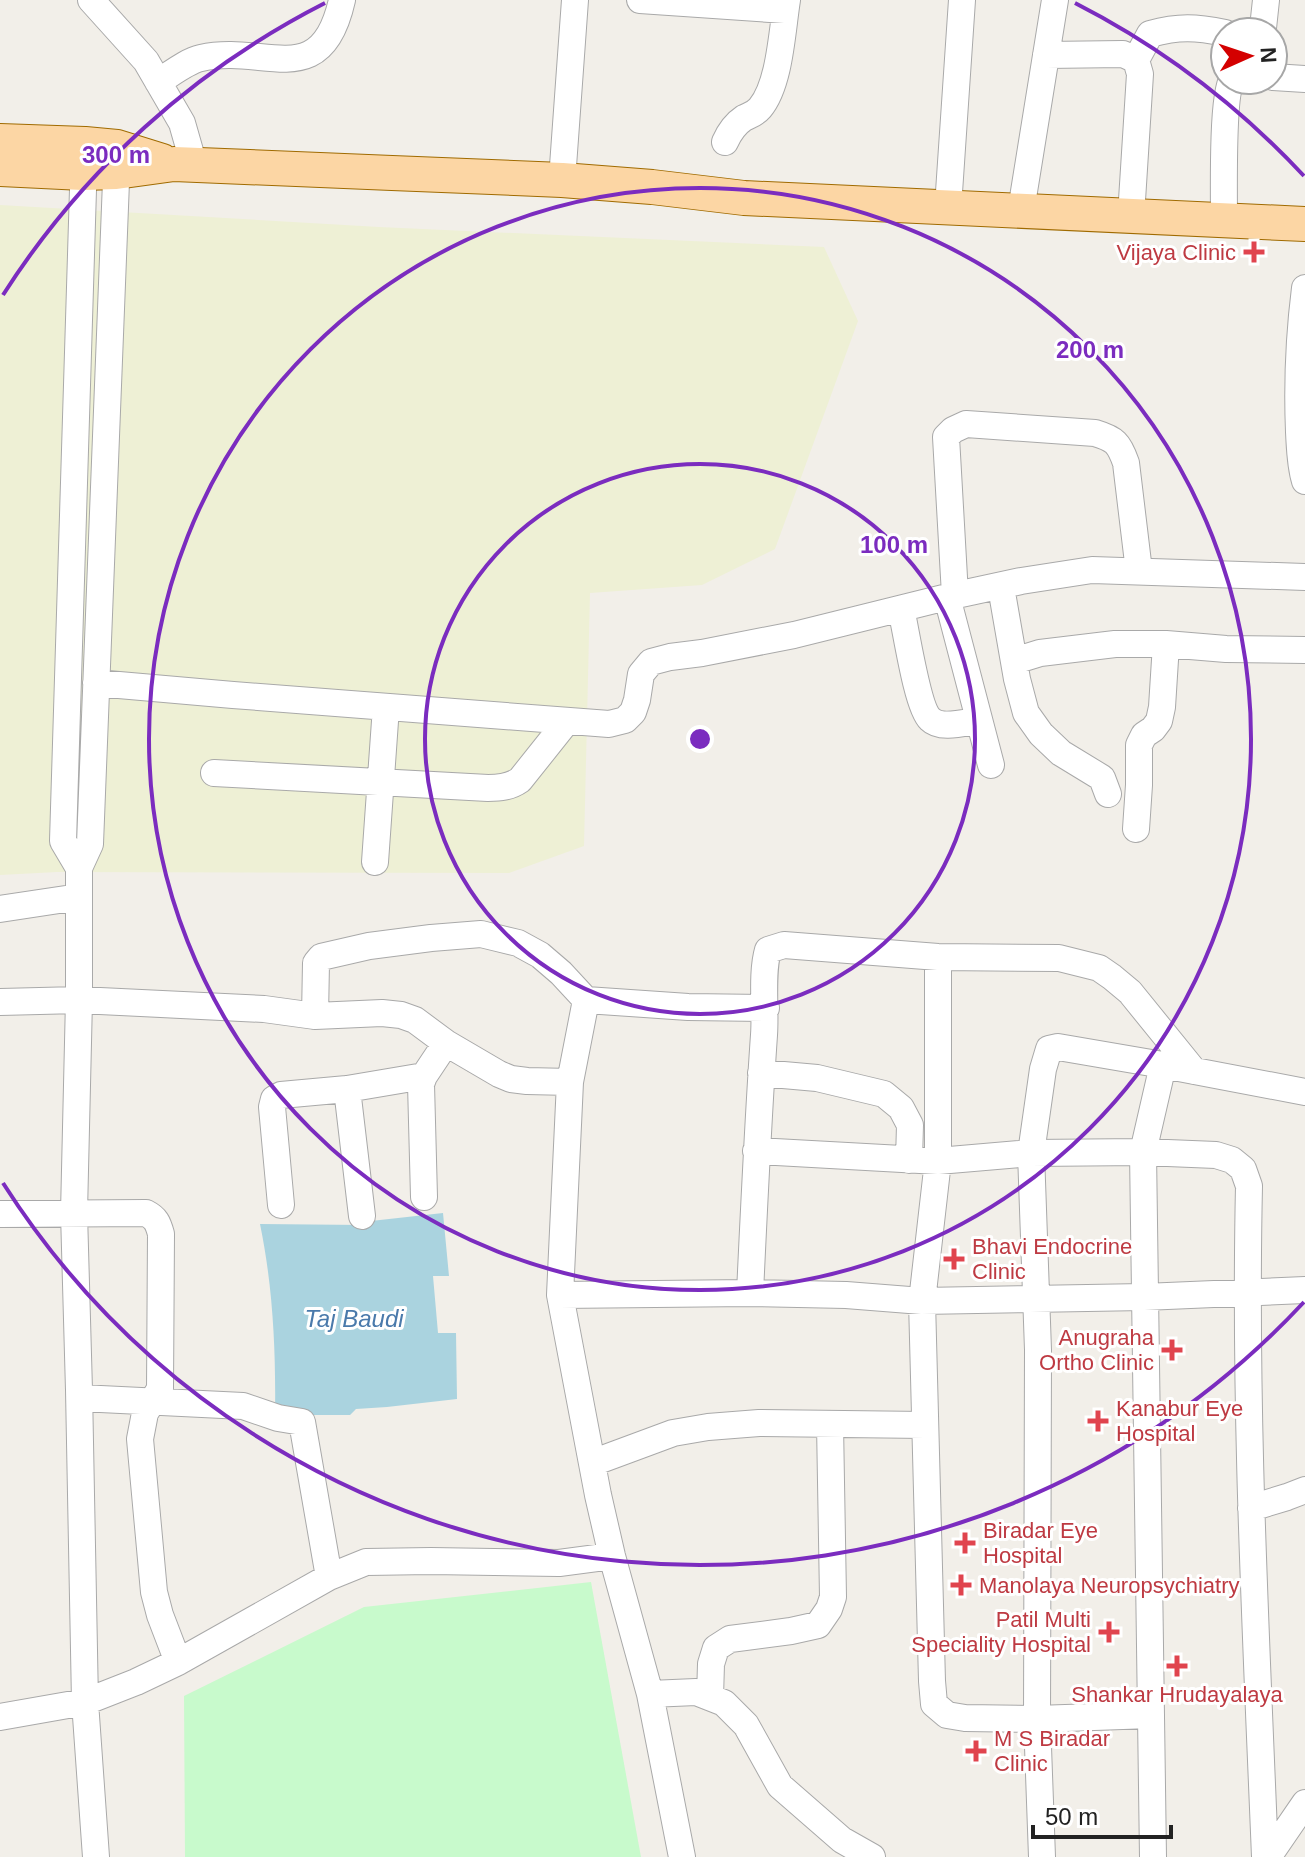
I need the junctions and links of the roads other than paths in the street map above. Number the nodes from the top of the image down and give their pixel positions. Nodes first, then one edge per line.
1 (91, 0) edge
2 (342, 0) edge
3 (575, 0) edge
4 (640, 0) edge
5 (962, 0) edge
6 (1055, 0) edge
7 (786, 5) edge
8 (1209, 30) edge
9 (1046, 55) junction
10 (1136, 60) junction
11 (158, 82) junction
12 (1228, 96) edge
13 (0, 141) edge
14 (725, 142) dead end
15 (100, 159) junction
16 (184, 165) junction
17 (0, 169) edge
18 (562, 180) junction
19 (948, 207) junction
20 (1021, 210) junction
21 (1131, 216) junction
22 (1224, 221) junction
23 (1305, 224) edge
24 (1305, 288) edge
25 (1304, 473) edge
26 (1139, 571) junction
27 (1305, 577) edge
28 (1001, 587) junction
29 (951, 596) junction
30 (901, 609) junction
31 (1166, 644) junction
32 (1305, 650) edge
33 (1014, 661) junction
34 (96, 683) junction
35 (386, 707) junction
36 (979, 720) junction
37 (567, 721) junction
38 (991, 765) dead end
39 (214, 773) dead end
40 (381, 783) junction
41 (1108, 794) dead end
42 (1136, 829) dead end
43 (375, 862) dead end
44 (79, 868) junction
45 (79, 897) junction
46 (0, 909) edge
47 (938, 957) junction
48 (79, 1000) junction
49 (586, 1000) junction
50 (0, 1002) edge
51 (766, 1008) junction
52 (315, 1016) junction
53 (446, 1043) junction
54 (1163, 1065) junction
55 (1194, 1071) junction
56 (761, 1073) junction
57 (424, 1076) junction
58 (570, 1082) junction
59 (347, 1089) junction
60 (1305, 1092) edge
61 (756, 1151) junction
62 (1143, 1152) junction
63 (1031, 1153) junction
64 (909, 1160) junction
65 (938, 1161) junction
66 (424, 1197) dead end
67 (281, 1205) dead end
68 (74, 1213) junction
69 (0, 1214) edge
70 (362, 1216) dead end
71 (1305, 1290) edge
72 (1247, 1292) junction
73 (750, 1293) junction
74 (560, 1295) junction
75 (1144, 1297) junction
76 (1036, 1299) junction
77 (922, 1301) junction
78 (80, 1398) junction
79 (153, 1401) junction
80 (830, 1424) junction
81 (925, 1425) junction
82 (592, 1463) junction
83 (1305, 1490) edge
84 (1251, 1508) junction
85 (612, 1556) junction
86 (329, 1577) junction
87 (178, 1662) junction
88 (650, 1694) junction
89 (710, 1697) junction
90 (85, 1702) junction
91 (1151, 1715) junction
92 (0, 1717) edge
93 (1037, 1719) junction
94 (1305, 1803) edge
95 (96, 1857) edge
96 (682, 1857) edge
97 (872, 1857) edge
98 (1042, 1857) edge
99 (1153, 1857) edge
100 (1266, 1857) edge

1 - 11 street
2 - 11 street
3 - 18 street
4 - 7 street
5 - 19 street
6 - 9 street
7 - 14 street
8 - 10 street
9 - 10 street
9 - 20 street
10 - 21 street
11 - 16 street
12 - 22 street
13 - 15 main road
15 - 16 main road
15 - 17 main road
15 - 34 street
15 - 44 street
16 - 18 main road
18 - 19 main road
19 - 20 main road
20 - 21 main road
21 - 22 main road
22 - 23 main road
24 - 25 street
26 - 27 street
26 - 28 street
26 - 29 street
28 - 29 street
28 - 33 street
29 - 30 street
29 - 36 street
30 - 36 street
30 - 37 street
31 - 32 street
31 - 33 street
31 - 42 street
33 - 41 street
34 - 35 street
34 - 44 street
35 - 37 street
35 - 40 street
36 - 38 street
37 - 40 street
39 - 40 street
40 - 43 street
44 - 45 street
45 - 46 street
45 - 48 street
47 - 51 street
47 - 55 street
47 - 65 street
48 - 50 street
48 - 52 street
48 - 68 street
49 - 51 street
49 - 52 street
49 - 58 street
51 - 56 street
52 - 53 street
53 - 57 street
53 - 58 street
54 - 55 street
54 - 62 street
54 - 63 street
55 - 60 street
56 - 61 street
56 - 64 street
57 - 59 street
57 - 66 street
58 - 74 street
59 - 67 street
59 - 70 street
61 - 64 street
61 - 73 street
62 - 63 street
62 - 72 street
62 - 75 street
63 - 65 street
63 - 76 street
64 - 65 street
65 - 77 street
68 - 69 street
68 - 78 street
68 - 79 street
71 - 72 street
72 - 75 street
72 - 84 street
73 - 74 street
73 - 77 street
74 - 82 street
75 - 76 street
75 - 91 street
76 - 77 street
76 - 93 street
77 - 81 street
78 - 79 street
78 - 90 street
79 - 86 street
79 - 87 street
80 - 81 street
80 - 82 street
80 - 89 street
81 - 93 street
82 - 85 street
83 - 84 street
84 - 100 street
85 - 86 street
85 - 88 street
86 - 87 street
87 - 90 street
88 - 89 street
88 - 96 street
89 - 97 street
90 - 92 street
90 - 95 street
91 - 93 street
91 - 99 street
93 - 98 street
94 - 100 street

